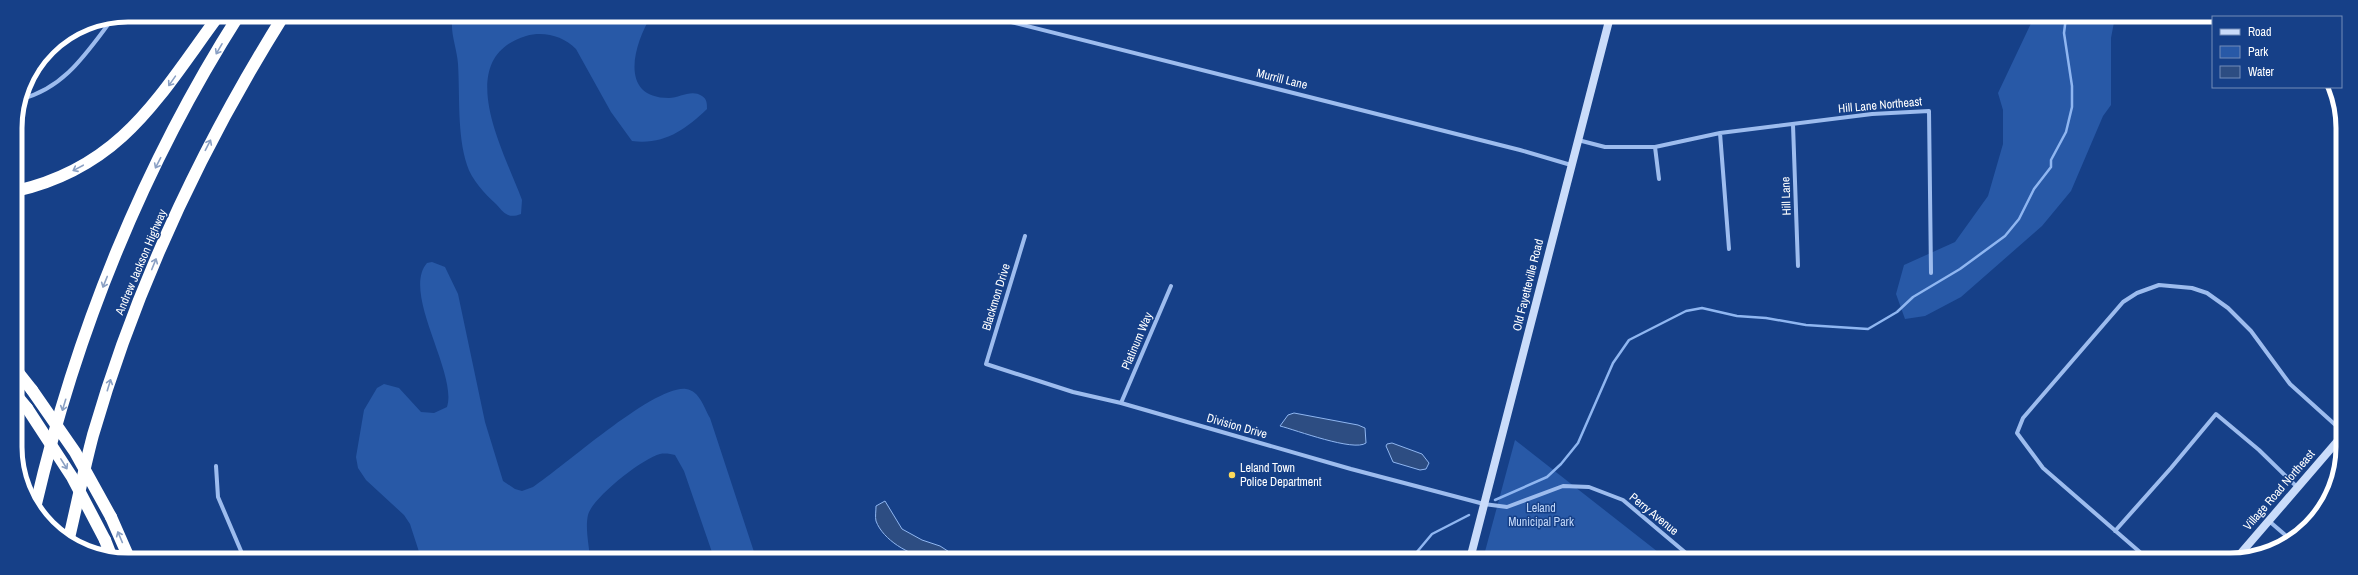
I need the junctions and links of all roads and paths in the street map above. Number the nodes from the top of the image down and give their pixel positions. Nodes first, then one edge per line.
1 (214, 22) edge
2 (235, 22) edge
3 (280, 22) edge
4 (1011, 22) edge
5 (1609, 22) edge
6 (108, 24) edge
7 (28, 96) edge
8 (1793, 125) junction
9 (1720, 133) junction
10 (1578, 140) junction
11 (1655, 147) junction
12 (1571, 165) junction
13 (1659, 179) dead end
14 (22, 189) edge
15 (1025, 236) dead end
16 (1729, 249) dead end
17 (1798, 266) dead end
18 (1931, 273) dead end
19 (1171, 286) dead end
20 (986, 364) joint
21 (22, 377) edge
22 (22, 402) edge
23 (1121, 403) junction
24 (2336, 425) edge
25 (2336, 443) edge
26 (216, 466) dead end
27 (2297, 487) junction
28 (37, 501) edge
29 (1484, 504) junction
30 (2268, 520) junction
31 (2115, 531) junction
32 (70, 535) edge
33 (2287, 536) edge
34 (109, 551) edge
35 (2241, 552) edge
36 (127, 553) edge
37 (242, 553) edge
38 (1472, 553) edge
39 (1686, 553) edge
40 (2141, 553) edge

1 -> 14 highway
2 -> 28 highway, Andrew Jackson Highway
32 -> 3 highway, Andrew Jackson Highway
4 - 12 street, Murrill Lane
5 - 10 street, Old Fayetteville Road
6 - 7 street
8 - 9 street, Hill Lane Northeast
8 - 17 street, Hill Lane
8 - 18 street, Hill Lane Northeast
9 - 11 street, Hill Lane Northeast
9 - 16 street
10 - 11 street
10 - 12 street, Old Fayetteville Road
11 - 13 street
12 - 29 street, Old Fayetteville Road
15 - 20 street, Blackmon Drive
19 - 23 street, Platinum Way
20 - 23 street, Division Drive
36 -> 21 highway, bridge
22 -> 34 highway, bridge
23 - 29 street, Division Drive
24 - 31 street
25 - 27 street, Village Road Northeast
26 - 37 street
27 - 30 street, Village Road Northeast
27 - 31 street
29 - 38 street, Old Fayetteville Road
29 - 39 street, Perry Avenue
30 - 33 street
30 - 35 street, Village Road Northeast
31 - 40 street

